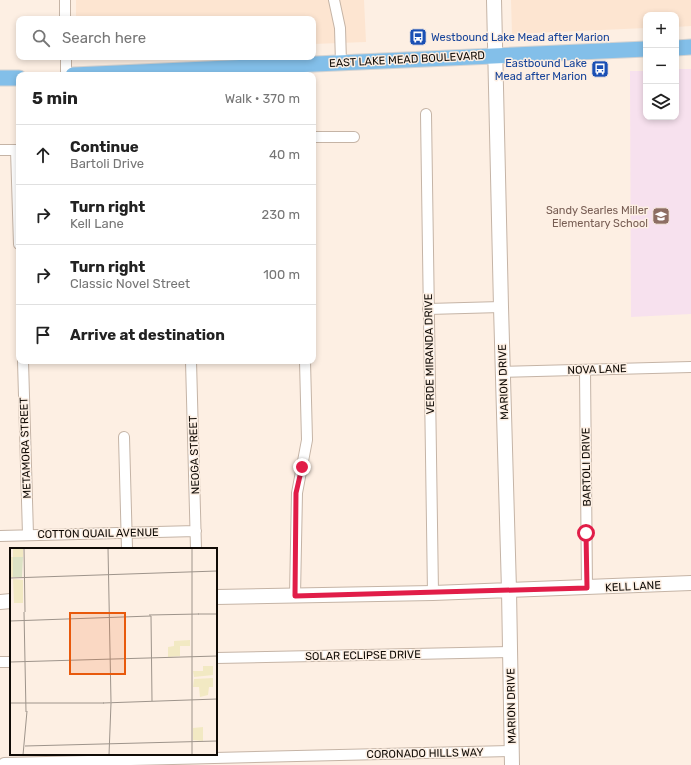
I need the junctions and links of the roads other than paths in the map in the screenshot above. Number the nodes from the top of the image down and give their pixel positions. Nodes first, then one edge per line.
1 (65, 0) edge
2 (334, 0) edge
3 (494, 0) edge
4 (65, 16) edge
5 (691, 47) edge
6 (679, 48) edge
7 (643, 49) edge
8 (496, 55) junction
9 (66, 60) edge
10 (341, 62) junction
11 (302, 70) edge
12 (66, 72) edge
13 (210, 72) edge
14 (0, 78) edge
15 (16, 78) edge
16 (426, 114) dead end
17 (316, 137) edge
18 (354, 137) dead end
19 (0, 150) edge
20 (16, 150) edge
21 (501, 307) junction
22 (428, 309) junction
23 (23, 364) edge
24 (191, 364) edge
25 (305, 364) edge
26 (691, 367) edge
27 (585, 370) junction
28 (503, 372) junction
29 (124, 437) dead end
30 (196, 531) junction
31 (127, 533) junction
32 (28, 535) junction
33 (0, 536) edge
34 (127, 548) edge
35 (196, 548) edge
36 (691, 583) edge
37 (587, 588) junction
38 (510, 590) junction
39 (433, 593) junction
40 (295, 596) junction
41 (217, 598) edge
42 (10, 601) edge
43 (0, 602) edge
44 (510, 652) junction
45 (217, 658) edge
46 (191, 757) edge
47 (511, 758) edge
48 (4, 763) dead end

1 - 4 street
2 - 10 street
3 - 8 street, MARION DRIVE
5 - 6 main road
7 - 8 main road, EAST LAKE MEAD BOULEVARD
8 - 10 main road, EAST LAKE MEAD BOULEVARD
8 - 21 street, MARION DRIVE
9 - 12 street
10 - 11 main road, EAST LAKE MEAD BOULEVARD
11 - 13 main road, EAST LAKE MEAD BOULEVARD
14 - 15 main road
16 - 22 street, VERDE MIRANDA DRIVE
17 - 18 street
19 - 20 street
21 - 22 street
21 - 28 street, MARION DRIVE
22 - 39 street, VERDE MIRANDA DRIVE
23 - 32 street, METAMORA STREET
24 - 30 street, NEOGA STREET
25 - 40 street
26 - 27 street, NOVA LANE
27 - 28 street, NOVA LANE
27 - 37 street, BARTOLI DRIVE
28 - 38 street, MARION DRIVE
29 - 31 street
30 - 31 street, COTTON QUAIL AVENUE
30 - 35 street, NEOGA STREET
31 - 32 street, COTTON QUAIL AVENUE
31 - 34 street
32 - 33 street, COTTON QUAIL AVENUE
36 - 37 street, KELL LANE
37 - 38 street, KELL LANE
38 - 39 street, KELL LANE
38 - 44 street, MARION DRIVE
39 - 40 street, KELL LANE
40 - 41 street, KELL LANE
42 - 43 street
44 - 45 street, SOLAR ECLIPSE DRIVE
44 - 47 street, MARION DRIVE
46 - 47 street, CORONADO HILLS WAY
46 - 48 street, CORONADO HILLS WAY

